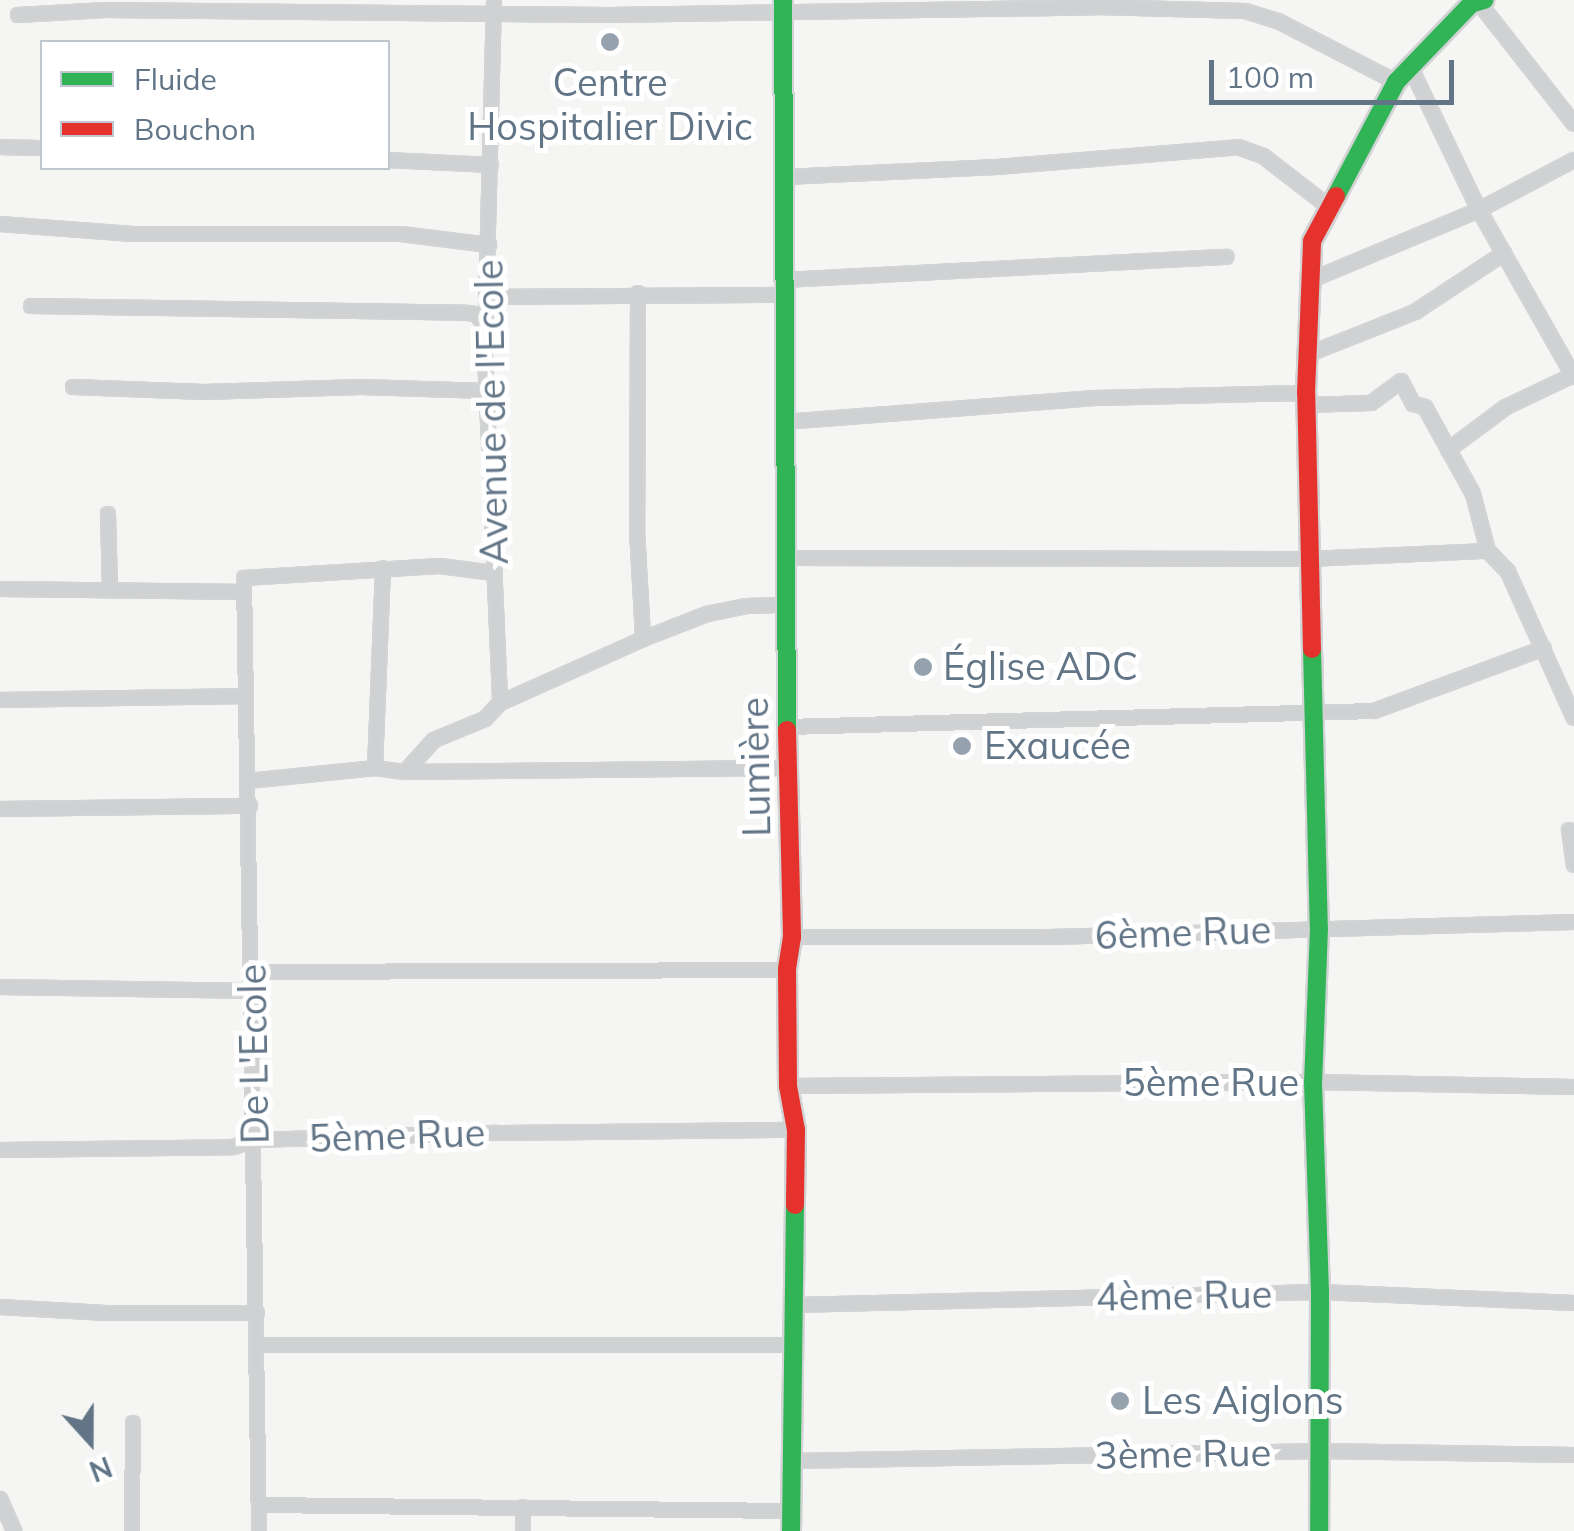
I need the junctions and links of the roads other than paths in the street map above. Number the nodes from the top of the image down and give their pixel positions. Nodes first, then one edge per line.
1 (1475, 2) edge
2 (920, 6) edge
3 (495, 7) edge
4 (783, 7) edge
5 (18, 15) dead end
6 (1409, 64) junction
7 (1396, 82) junction
8 (1574, 124) edge
9 (0, 147) edge
10 (40, 148) edge
11 (390, 160) edge
12 (1574, 160) edge
13 (491, 165) junction
14 (785, 178) junction
15 (1328, 206) junction
16 (1479, 210) junction
17 (0, 224) edge
18 (489, 246) junction
19 (1504, 253) junction
20 (1226, 256) dead end
21 (1310, 280) junction
22 (785, 287) junction
23 (638, 294) junction
24 (486, 297) junction
25 (31, 306) dead end
26 (486, 328) junction
27 (1309, 354) junction
28 (1573, 376) edge
29 (72, 387) dead end
30 (486, 390) junction
31 (1307, 399) junction
32 (784, 422) junction
33 (1448, 450) junction
34 (108, 514) dead end
35 (1488, 551) junction
36 (785, 558) junction
37 (1309, 559) junction
38 (382, 568) junction
39 (494, 573) junction
40 (244, 585) junction
41 (0, 589) edge
42 (110, 590) junction
43 (784, 605) junction
44 (643, 639) junction
45 (1544, 648) junction
46 (245, 696) junction
47 (0, 700) edge
48 (500, 702) junction
49 (1570, 703) edge
50 (1312, 715) junction
51 (1574, 718) edge
52 (787, 727) junction
53 (375, 768) junction
54 (788, 768) junction
55 (406, 772) junction
56 (248, 781) junction
57 (250, 806) junction
58 (0, 809) edge
59 (1569, 830) dead end
60 (1574, 864) edge
61 (1574, 922) edge
62 (1318, 928) junction
63 (792, 937) junction
64 (787, 970) junction
65 (253, 972) junction
66 (0, 986) edge
67 (253, 991) junction
68 (1314, 1082) junction
69 (788, 1086) junction
70 (1574, 1087) edge
71 (796, 1130) junction
72 (256, 1140) junction
73 (0, 1150) edge
74 (1320, 1292) junction
75 (1574, 1303) edge
76 (794, 1305) junction
77 (0, 1307) edge
78 (257, 1313) junction
79 (258, 1344) junction
80 (794, 1346) junction
81 (132, 1423) dead end
82 (1319, 1451) junction
83 (1574, 1455) edge
84 (793, 1462) junction
85 (0, 1499) edge
86 (259, 1505) junction
87 (523, 1507) junction
88 (790, 1511) junction
89 (14, 1531) edge
90 (132, 1531) edge
91 (259, 1531) edge
92 (524, 1531) edge
93 (790, 1531) edge
94 (1319, 1531) edge

1 - 6 street
1 - 8 street
2 - 4 street
2 - 7 street
3 - 4 street
3 - 5 street
3 - 13 street, Avenue de l'Ecole
4 - 14 street, Lumière
6 - 7 street
6 - 16 street
7 - 15 street
9 - 10 street
11 - 13 street
12 - 16 street
13 - 18 street, Avenue de l'Ecole
14 - 15 street
14 - 22 street, Lumière
15 - 21 street
16 - 19 street
16 - 21 street
17 - 18 street
18 - 24 street, Avenue de l'Ecole
19 - 27 street
19 - 28 street
20 - 22 street
21 - 27 street
22 - 23 street
22 - 32 street, Lumière
23 - 24 street
23 - 44 street
24 - 26 street, Avenue de l'Ecole
25 - 26 street
26 - 30 street, Avenue de l'Ecole
27 - 31 street
28 - 33 street
29 - 30 street
30 - 39 street, Avenue de l'Ecole
31 - 32 street
31 - 33 street
31 - 37 street
32 - 36 street, Lumière
33 - 35 street
34 - 42 street
35 - 37 street
35 - 45 street
36 - 37 street
36 - 43 street, Lumière
37 - 50 street
38 - 39 street
38 - 40 street
38 - 53 street
39 - 48 street, Avenue de l'Ecole
40 - 42 street
40 - 46 street, De L'Ecole
41 - 42 street
43 - 44 street
43 - 52 street, Lumière
44 - 48 street
45 - 49 street
45 - 50 street
46 - 47 street
46 - 56 street, De L'Ecole
48 - 55 street
49 - 51 street
50 - 52 street
50 - 62 street
52 - 54 street, Lumière
53 - 55 street
53 - 56 street
54 - 55 street
54 - 63 street, Lumière
56 - 57 street, De L'Ecole
57 - 58 street
57 - 65 street, De L'Ecole
59 - 60 street
61 - 62 street, 6ème Rue
62 - 63 street, 6ème Rue
62 - 68 street
63 - 64 street, Lumière
64 - 65 street
64 - 69 street, Lumière
65 - 67 street, De L'Ecole
66 - 67 street
67 - 72 street, De L'Ecole
68 - 69 street, 5ème Rue
68 - 70 street, 5ème Rue
68 - 74 street
69 - 71 street, Lumière
71 - 72 street, 5ème Rue
71 - 76 street, Lumière
72 - 73 street, 5ème Rue
72 - 78 street, De L'Ecole
74 - 75 street, 4ème Rue
74 - 76 street, 4ème Rue
74 - 82 street
76 - 80 street, Lumière
77 - 78 street
78 - 79 street, De L'Ecole
79 - 80 street
79 - 86 street, De L'Ecole
80 - 84 street, Lumière
81 - 90 street
82 - 83 street, 3ème Rue
82 - 84 street, 3ème Rue
82 - 94 street
84 - 88 street, Lumière
85 - 89 street
86 - 87 street
86 - 91 street, De L'Ecole
87 - 88 street
87 - 92 street
88 - 93 street, Lumière

